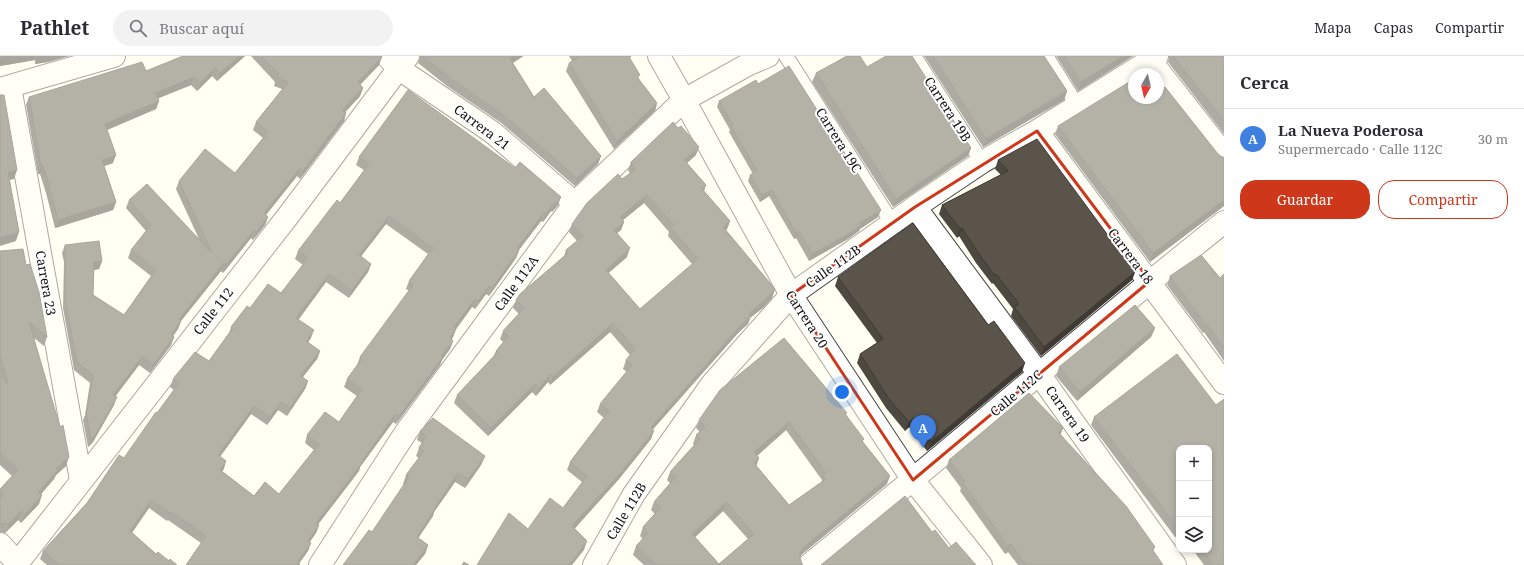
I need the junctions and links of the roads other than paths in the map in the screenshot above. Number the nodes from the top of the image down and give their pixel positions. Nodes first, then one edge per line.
1 (114, 56) edge
2 (659, 56) edge
3 (768, 56) edge
4 (786, 56) edge
5 (914, 56) edge
6 (1046, 56) edge
7 (1154, 58) edge
8 (398, 60) edge
9 (5, 88) edge
10 (684, 100) junction
11 (1077, 105) junction
12 (1037, 131) junction
13 (1224, 154) edge
14 (982, 162) junction
15 (575, 202) junction
16 (916, 207) junction
17 (1224, 222) edge
18 (893, 224) junction
19 (1150, 281) junction
20 (791, 295) junction
21 (1039, 374) junction
22 (1224, 383) edge
23 (81, 480) junction
24 (913, 480) junction
25 (0, 544) edge
26 (603, 561) edge
27 (17, 564) edge
28 (320, 565) edge
29 (809, 565) edge
30 (981, 565) edge
31 (1175, 565) edge

1 - 9 street
2 - 10 street, Carrera 20
3 - 10 street, Calle 112A
4 - 18 lane, Carrera 19C
5 - 14 lane, Carrera 19B
6 - 11 lane
7 - 11 street, Calle 112B
7 - 13 street
8 - 15 street, Carrera 21
8 - 23 street, Calle 112
9 - 23 street, Carrera 23
10 - 15 street, Calle 112A
10 - 20 street, Carrera 20
11 - 12 street, Calle 112B
12 - 14 street, Calle 112B
12 - 19 street, Carrera 18
14 - 16 street, Calle 112B
15 - 28 street, Calle 112A
16 - 18 street, Calle 112B
16 - 21 street, Carrera 19
17 - 19 street, Calle 112C
18 - 20 street, Calle 112B
19 - 21 street, Calle 112C
19 - 22 street, Carrera 18
20 - 24 street, Carrera 20
20 - 26 street, Calle 112B
21 - 24 street, Calle 112C
21 - 31 street, Carrera 19
23 - 27 street, Calle 112
24 - 29 street, Calle 112C
24 - 30 street, Carrera 20
25 - 27 street

